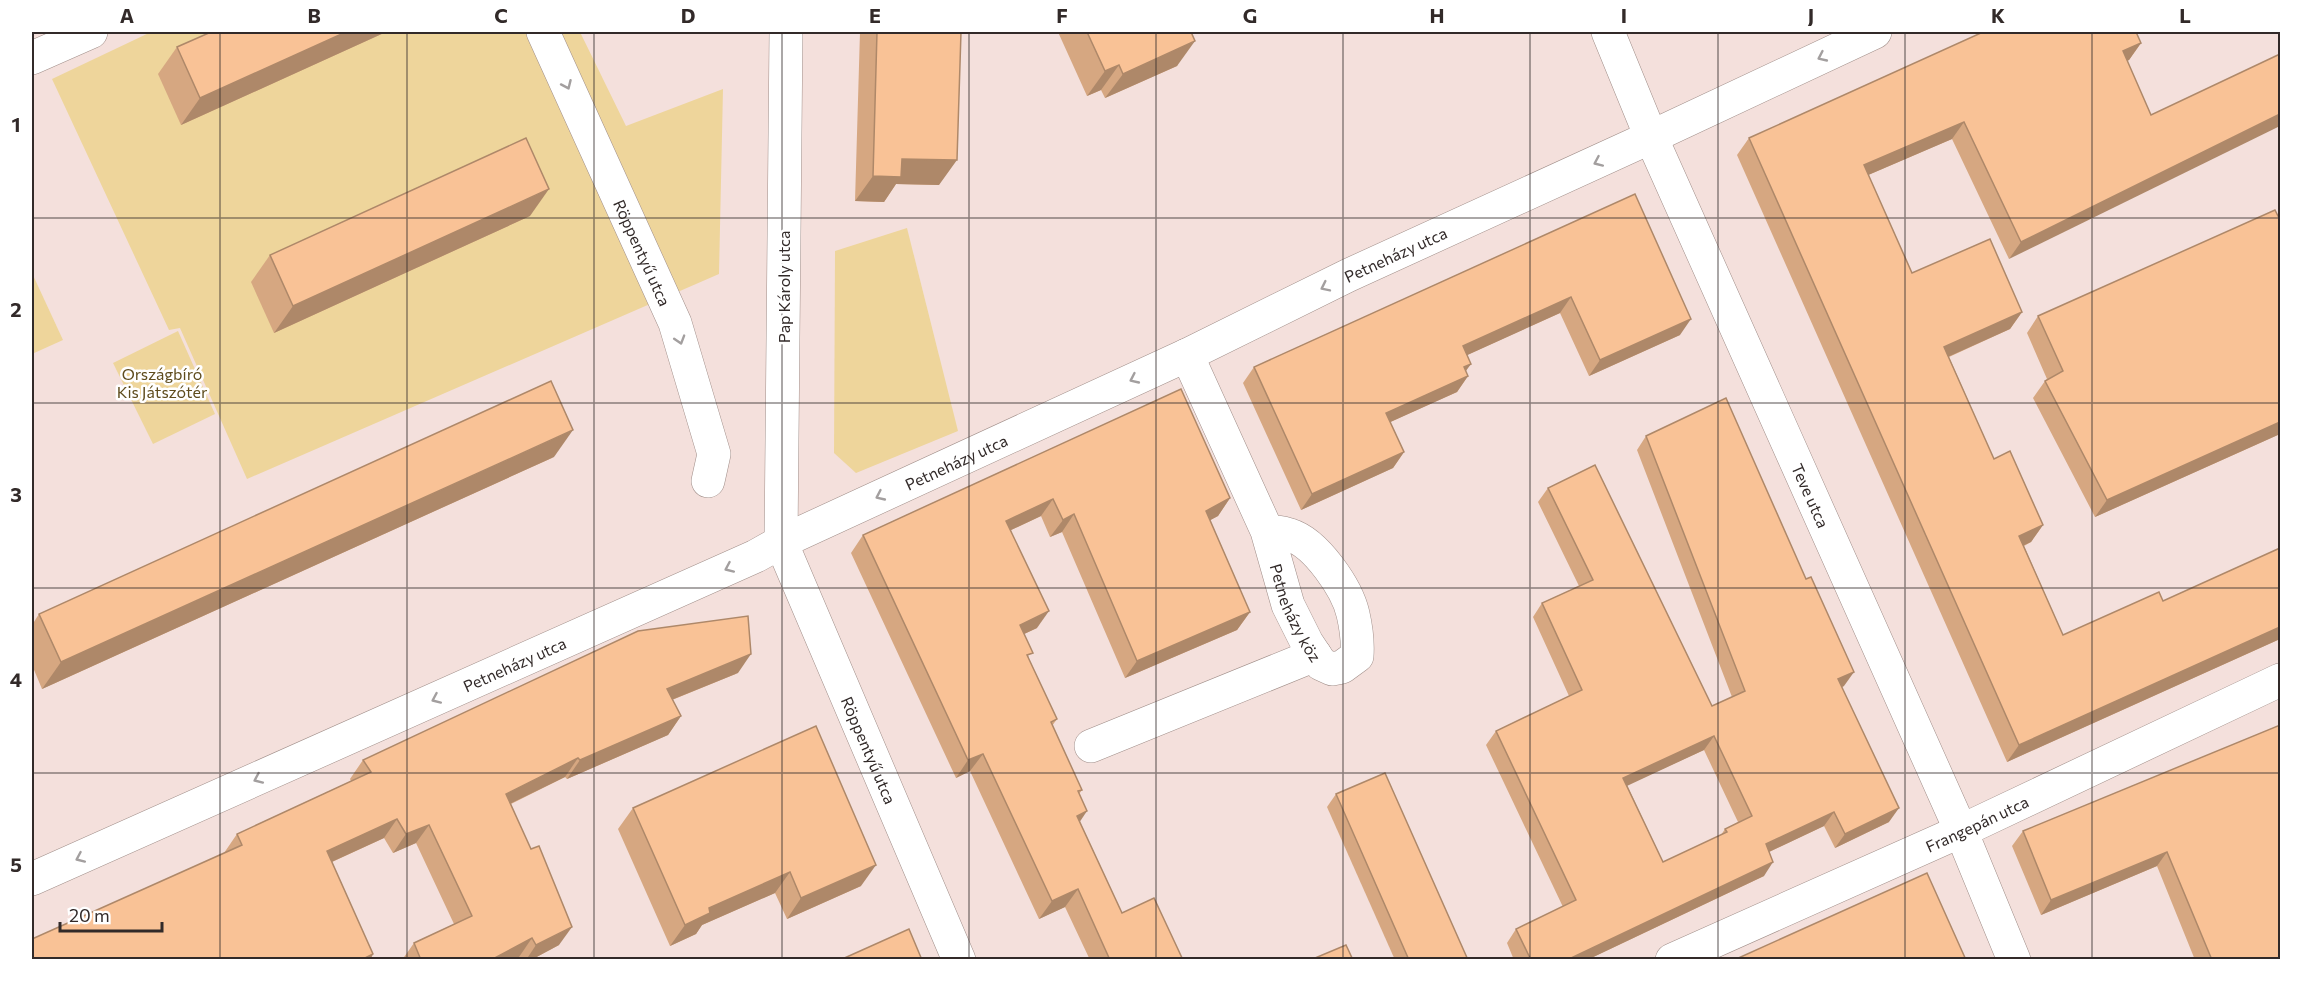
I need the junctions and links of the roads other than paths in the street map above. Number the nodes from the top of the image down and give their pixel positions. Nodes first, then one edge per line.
1 (91, 32) edge
2 (543, 32) edge
3 (786, 32) edge
4 (1608, 32) edge
5 (1875, 32) edge
6 (32, 58) edge
7 (1651, 137) junction
8 (1187, 355) junction
9 (708, 481) dead end
10 (1267, 531) junction
11 (782, 542) junction
12 (1315, 655) junction
13 (2280, 680) edge
14 (1091, 746) dead end
15 (1961, 831) junction
16 (32, 879) edge
17 (959, 960) edge
18 (1672, 960) edge
19 (2014, 960) edge

1 - 6 street
2 -> 9 street, Röppentyű utca
3 - 11 street, Pap Károly utca
4 - 7 street, Teve utca
5 -> 7 street, Petneházy utca
7 -> 8 street, Petneházy utca
7 - 15 street, Teve utca
8 - 10 street, Petneházy köz
8 -> 11 street, Petneházy utca
10 - 12 street, Petneházy köz
10 - 12 street, Petneházy köz
11 -> 16 street, Petneházy utca
11 - 17 street, Röppentyű utca
12 - 14 street
13 - 15 street, Frangepán utca
15 - 18 street, Frangepán utca
15 - 19 street, Teve utca

